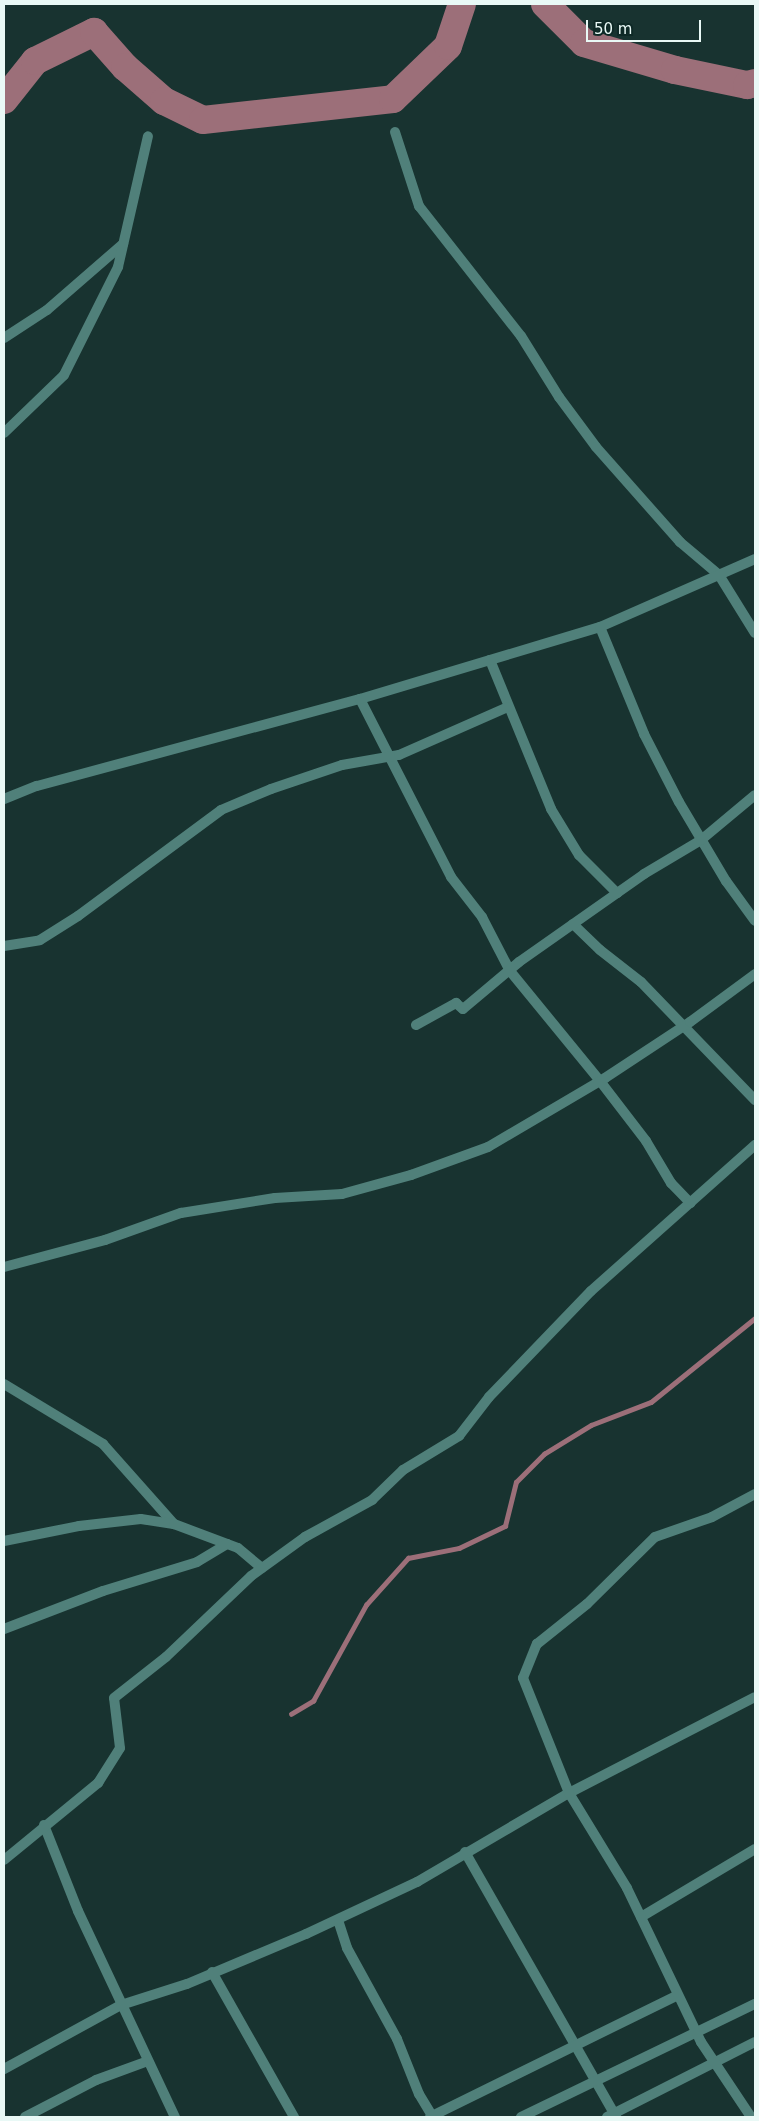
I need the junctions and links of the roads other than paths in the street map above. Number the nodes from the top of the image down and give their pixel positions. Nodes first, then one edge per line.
1 (396, 132) dead end
2 (148, 136) dead end
3 (123, 244) junction
4 (4, 338) edge
5 (4, 433) edge
6 (755, 560) edge
7 (719, 575) junction
8 (600, 626) junction
9 (755, 633) edge
10 (490, 660) junction
11 (360, 699) junction
12 (508, 707) junction
13 (391, 757) junction
14 (755, 795) edge
15 (4, 799) edge
16 (701, 840) junction
17 (617, 893) junction
18 (755, 921) edge
19 (573, 924) junction
20 (4, 946) edge
21 (510, 971) junction
22 (755, 974) edge
23 (416, 1025) dead end
24 (684, 1027) junction
25 (600, 1081) junction
26 (755, 1100) edge
27 (755, 1144) edge
28 (690, 1203) junction
29 (4, 1267) edge
30 (4, 1384) edge
31 (755, 1494) edge
32 (174, 1524) junction
33 (4, 1541) edge
34 (227, 1544) junction
35 (262, 1568) junction
36 (4, 1629) edge
37 (755, 1697) edge
38 (569, 1793) junction
39 (44, 1825) junction
40 (755, 1849) edge
41 (465, 1852) junction
42 (4, 1860) edge
43 (641, 1917) junction
44 (338, 1920) junction
45 (212, 1972) junction
46 (678, 1995) junction
47 (755, 2004) edge
48 (121, 2005) junction
49 (696, 2030) junction
50 (755, 2042) edge
51 (574, 2048) junction
52 (148, 2061) junction
53 (716, 2062) junction
54 (4, 2069) edge
55 (594, 2080) junction
56 (612, 2116) edge
57 (25, 2117) edge
58 (175, 2117) edge
59 (294, 2117) edge
60 (432, 2117) edge
61 (521, 2117) edge
62 (751, 2117) edge

1 - 7 street
2 - 3 street
3 - 4 street
3 - 5 street
6 - 7 street
7 - 8 street
7 - 9 street
8 - 10 street
8 - 16 street
10 - 11 street
10 - 12 street
11 - 13 street
11 - 15 street
12 - 13 street
12 - 17 street
13 - 20 street
13 - 21 street
14 - 16 street
16 - 17 street
16 - 18 street
17 - 19 street
19 - 21 street
19 - 24 street
21 - 23 street
21 - 25 street
22 - 24 street
24 - 25 street
24 - 26 street
25 - 28 street
25 - 29 street
27 - 28 street
28 - 35 street
30 - 32 street
31 - 38 street
32 - 33 street
32 - 34 street
34 - 35 street
34 - 36 street
35 - 39 street
37 - 38 street
38 - 41 street
38 - 43 street
39 - 42 street
39 - 48 street
40 - 43 street
41 - 44 street
41 - 51 street
43 - 46 street
44 - 45 street
44 - 60 street
45 - 48 street
45 - 59 street
46 - 49 street
46 - 51 street
47 - 49 street
48 - 52 street
48 - 54 street
49 - 53 street
49 - 55 street
50 - 53 street
51 - 55 street
51 - 60 street
52 - 57 street
52 - 58 street
53 - 56 street
53 - 62 street
55 - 56 street
55 - 61 street

